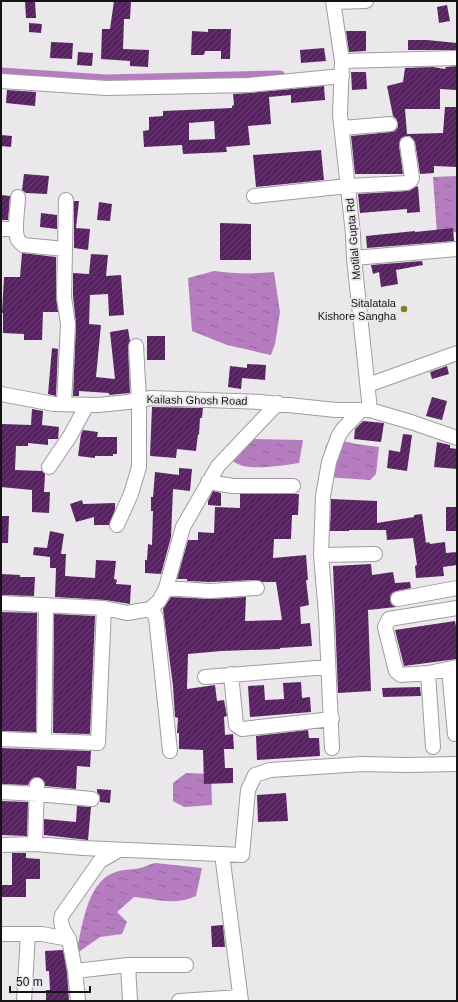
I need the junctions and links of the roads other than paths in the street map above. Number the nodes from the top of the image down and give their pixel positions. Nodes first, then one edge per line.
1 (366, 1) edge
2 (334, 2) edge
3 (457, 58) edge
4 (342, 61) junction
5 (342, 76) junction
6 (1, 81) edge
7 (390, 124) dead end
8 (342, 128) junction
9 (408, 144) dead end
10 (348, 186) junction
11 (254, 196) dead end
12 (18, 197) dead end
13 (66, 200) dead end
14 (1, 229) edge
15 (16, 229) junction
16 (457, 248) edge
17 (65, 249) junction
18 (354, 258) junction
19 (136, 346) dead end
20 (457, 353) edge
21 (368, 385) junction
22 (1, 394) edge
23 (139, 400) junction
24 (278, 403) junction
25 (64, 404) junction
26 (88, 405) junction
27 (366, 410) junction
28 (457, 438) edge
29 (49, 467) dead end
30 (208, 482) junction
31 (293, 486) dead end
32 (117, 525) dead end
33 (375, 554) dead end
34 (321, 555) junction
35 (166, 588) junction
36 (257, 588) dead end
37 (457, 588) edge
38 (398, 599) dead end
39 (1, 603) edge
40 (46, 605) junction
41 (104, 608) junction
42 (457, 608) edge
43 (150, 609) junction
44 (328, 667) junction
45 (453, 668) edge
46 (428, 673) junction
47 (231, 674) junction
48 (205, 677) dead end
49 (332, 719) junction
50 (455, 720) edge
51 (455, 734) dead end
52 (1, 739) edge
53 (44, 740) junction
54 (434, 747) dead end
55 (332, 748) dead end
56 (170, 751) dead end
57 (457, 764) edge
58 (37, 789) junction
59 (1, 792) edge
60 (92, 799) dead end
61 (35, 844) junction
62 (1, 845) edge
63 (119, 850) junction
64 (222, 854) junction
65 (1, 934) edge
66 (28, 934) junction
67 (69, 939) junction
68 (186, 964) dead end
69 (128, 965) junction
70 (75, 971) junction
71 (240, 999) edge
72 (24, 1001) edge
73 (78, 1001) edge
74 (130, 1001) edge
75 (179, 1001) edge

1 - 2 street
2 - 4 street, Motilal Gupta Rd
3 - 4 street
4 - 5 street, Motilal Gupta Rd
5 - 6 street
5 - 8 street, Motilal Gupta Rd
7 - 8 street
8 - 10 street, Motilal Gupta Rd
9 - 10 street
10 - 11 street
10 - 18 street, Motilal Gupta Rd
12 - 15 street
13 - 17 street
14 - 15 street
15 - 17 street
16 - 18 street
17 - 25 street
18 - 21 street, Motilal Gupta Rd
19 - 23 street
20 - 21 street
21 - 27 street, Motilal Gupta Rd
22 - 25 street, Kailash Ghosh Road
23 - 24 street, Kailash Ghosh Road
23 - 26 street, Kailash Ghosh Road
23 - 32 street
24 - 27 street, Kailash Ghosh Road
24 - 30 street
25 - 26 street, Kailash Ghosh Road
26 - 29 street
27 - 28 street
27 - 34 street
30 - 31 street
30 - 35 street
33 - 34 street
34 - 44 street
35 - 36 street
35 - 43 street
37 - 38 street
39 - 40 street
40 - 41 street
40 - 53 street
41 - 43 street
41 - 53 street
42 - 46 street
43 - 56 street
44 - 47 street
44 - 49 street
45 - 46 street
45 - 50 street
46 - 54 street
47 - 48 street
47 - 49 street
49 - 55 street
50 - 51 street
52 - 53 street
57 - 64 street
58 - 59 street
58 - 60 street
58 - 61 street
61 - 62 street
61 - 63 street
63 - 64 street
63 - 67 street
64 - 71 street
65 - 66 street
66 - 67 street
66 - 72 street
67 - 70 street
68 - 69 street
69 - 70 street
69 - 74 street
70 - 73 street
71 - 75 street

